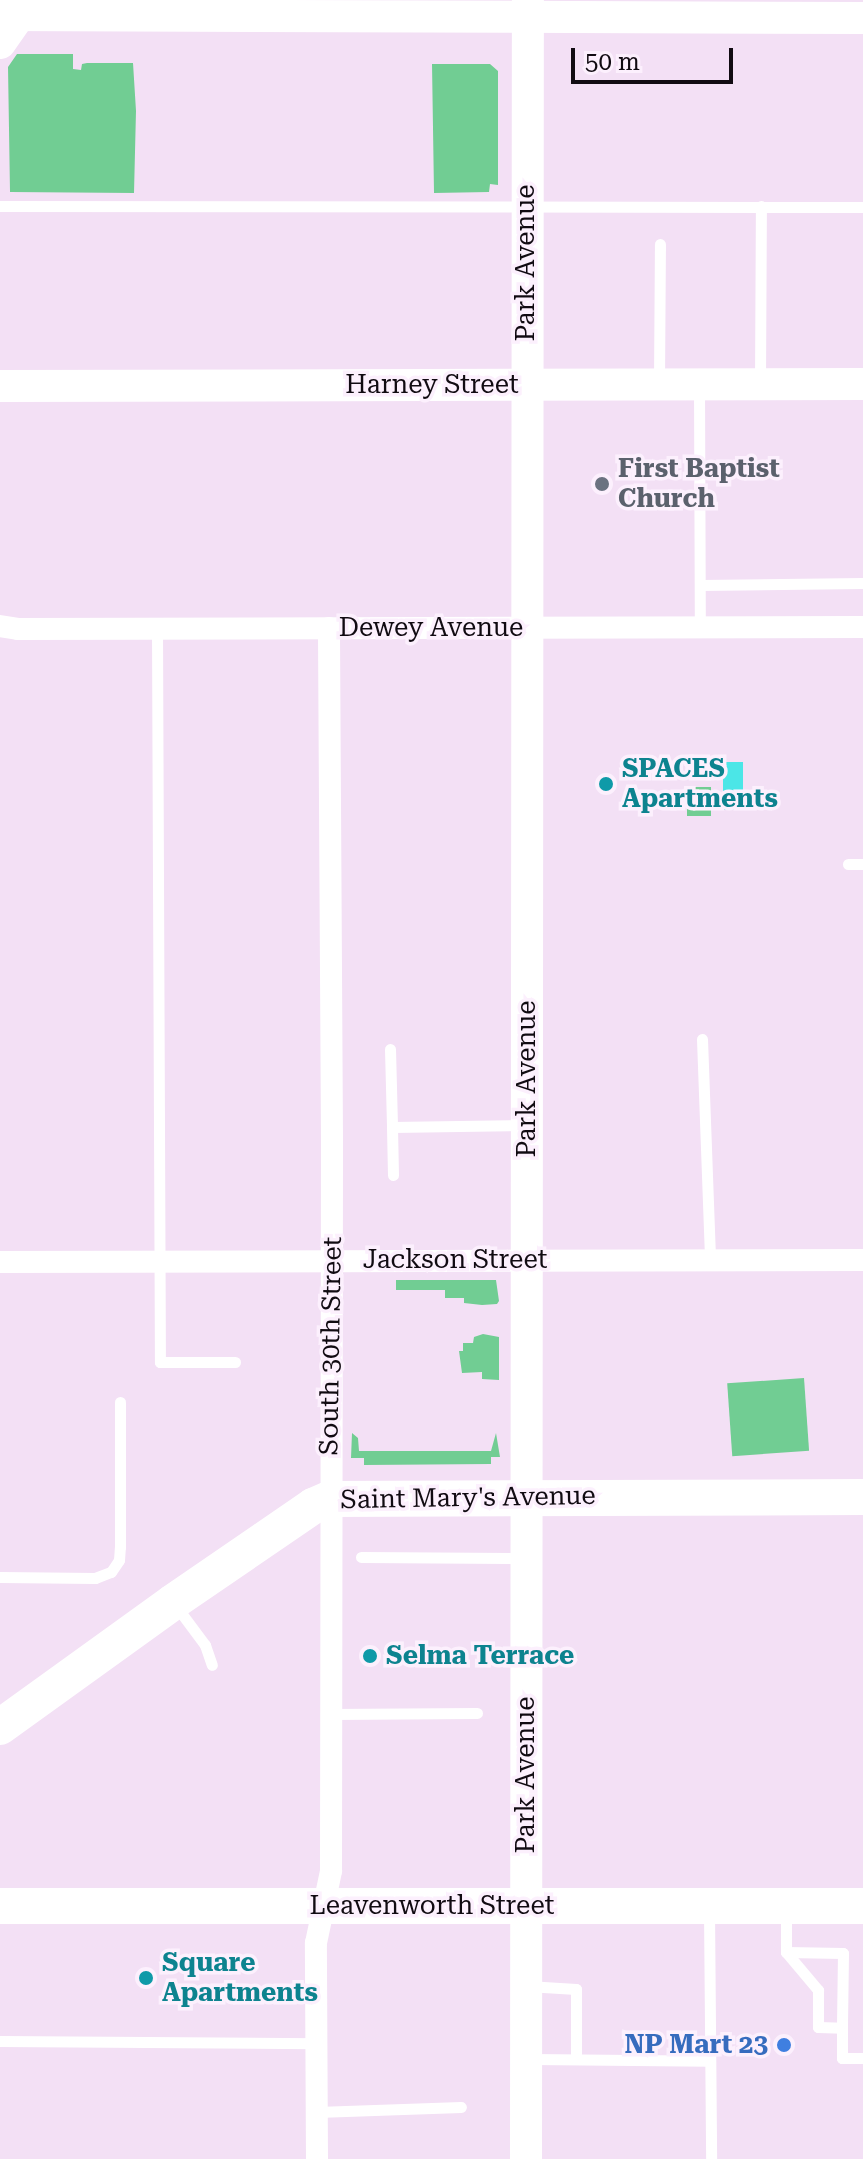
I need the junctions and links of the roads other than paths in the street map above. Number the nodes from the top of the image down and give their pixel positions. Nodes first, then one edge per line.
1 (312, 8) edge
2 (376, 8) edge
3 (470, 9) edge
4 (528, 9) edge
5 (676, 9) edge
6 (17, 10) edge
7 (863, 18) edge
8 (0, 43) edge
9 (526, 205) junction
10 (0, 206) edge
11 (761, 206) junction
12 (863, 207) edge
13 (660, 244) dead end
14 (760, 383) junction
15 (526, 384) junction
16 (863, 384) edge
17 (699, 385) junction
18 (0, 386) edge
19 (659, 386) junction
20 (863, 583) edge
21 (700, 585) junction
22 (0, 626) edge
23 (863, 627) edge
24 (329, 628) junction
25 (526, 628) junction
26 (700, 628) junction
27 (157, 629) junction
28 (848, 864) dead end
29 (863, 864) edge
30 (702, 1039) dead end
31 (390, 1049) dead end
32 (527, 1125) junction
33 (392, 1127) junction
34 (393, 1175) dead end
35 (527, 1260) junction
36 (710, 1260) junction
37 (863, 1260) edge
38 (159, 1261) junction
39 (332, 1261) junction
40 (0, 1262) edge
41 (235, 1362) dead end
42 (120, 1402) dead end
43 (526, 1497) junction
44 (863, 1497) edge
45 (329, 1499) junction
46 (361, 1557) dead end
47 (526, 1558) junction
48 (0, 1577) edge
49 (173, 1602) junction
50 (212, 1665) dead end
51 (477, 1713) dead end
52 (331, 1714) junction
53 (0, 1727) edge
54 (0, 1906) edge
55 (324, 1906) junction
56 (525, 1906) junction
57 (863, 1906) edge
58 (709, 1907) junction
59 (786, 1907) junction
60 (786, 1952) junction
61 (526, 1986) junction
62 (842, 2028) junction
63 (0, 2041) edge
64 (317, 2043) junction
65 (863, 2058) edge
66 (526, 2059) junction
67 (576, 2059) junction
68 (710, 2061) junction
69 (461, 2107) dead end
70 (317, 2112) junction
71 (317, 2159) edge
72 (526, 2159) edge
73 (711, 2159) edge

1 - 2 street
1 - 6 street
2 - 3 street
3 - 4 street
4 - 5 street
4 - 9 street, Park Avenue
5 - 7 street
6 - 8 street
9 - 10 lane
9 - 11 lane
9 - 15 street, Park Avenue
11 - 12 lane
11 - 14 lane
13 - 19 lane
14 - 16 street, Harney Street
14 - 17 street, Harney Street
15 - 18 street, Harney Street
15 - 19 street, Harney Street
15 - 25 street, Park Avenue
17 - 19 street, Harney Street
17 - 21 lane
20 - 21 lane
21 - 26 lane
22 - 27 street, Dewey Avenue
23 - 26 street, Dewey Avenue
24 - 25 street, Dewey Avenue
24 - 27 street, Dewey Avenue
24 - 39 street, South 30th Street
25 - 26 street, Dewey Avenue
25 - 32 street, Park Avenue
27 - 38 lane
28 - 29 lane
30 - 36 lane
31 - 33 lane
32 - 33 lane
32 - 35 street, Park Avenue
33 - 34 lane
35 - 36 street, Jackson Street
35 - 39 street, Jackson Street
35 - 43 street, Park Avenue
36 - 37 street, Jackson Street
38 - 39 street, Jackson Street
38 - 40 street, Jackson Street
38 - 41 lane
39 - 45 street, South 30th Street
42 - 48 lane
43 - 44 main road, Saint Mary's Avenue
43 - 45 main road, Saint Mary's Avenue
43 - 47 street, Park Avenue
45 - 49 main road, Saint Mary's Avenue
45 - 52 street, South 30th Street
46 - 47 lane
47 - 56 street, Park Avenue
49 - 50 lane
49 - 53 main road, Saint Mary's Avenue
51 - 52 lane
52 - 55 street, South 30th Street
54 - 55 main road, Leavenworth Street
55 - 56 main road, Leavenworth Street
55 - 64 street, South 30th Street
56 - 58 main road, Leavenworth Street
56 - 61 street, Park Avenue
57 - 59 main road, Leavenworth Street
58 - 59 main road, Leavenworth Street
58 - 68 lane
59 - 60 lane
60 - 62 lane
60 - 62 lane
61 - 66 street, Park Avenue
61 - 67 lane
62 - 65 lane
63 - 64 lane
64 - 70 street, South 30th Street
66 - 67 lane
66 - 72 street, Park Avenue
67 - 68 lane
68 - 73 lane
69 - 70 lane
70 - 71 street, South 30th Street

